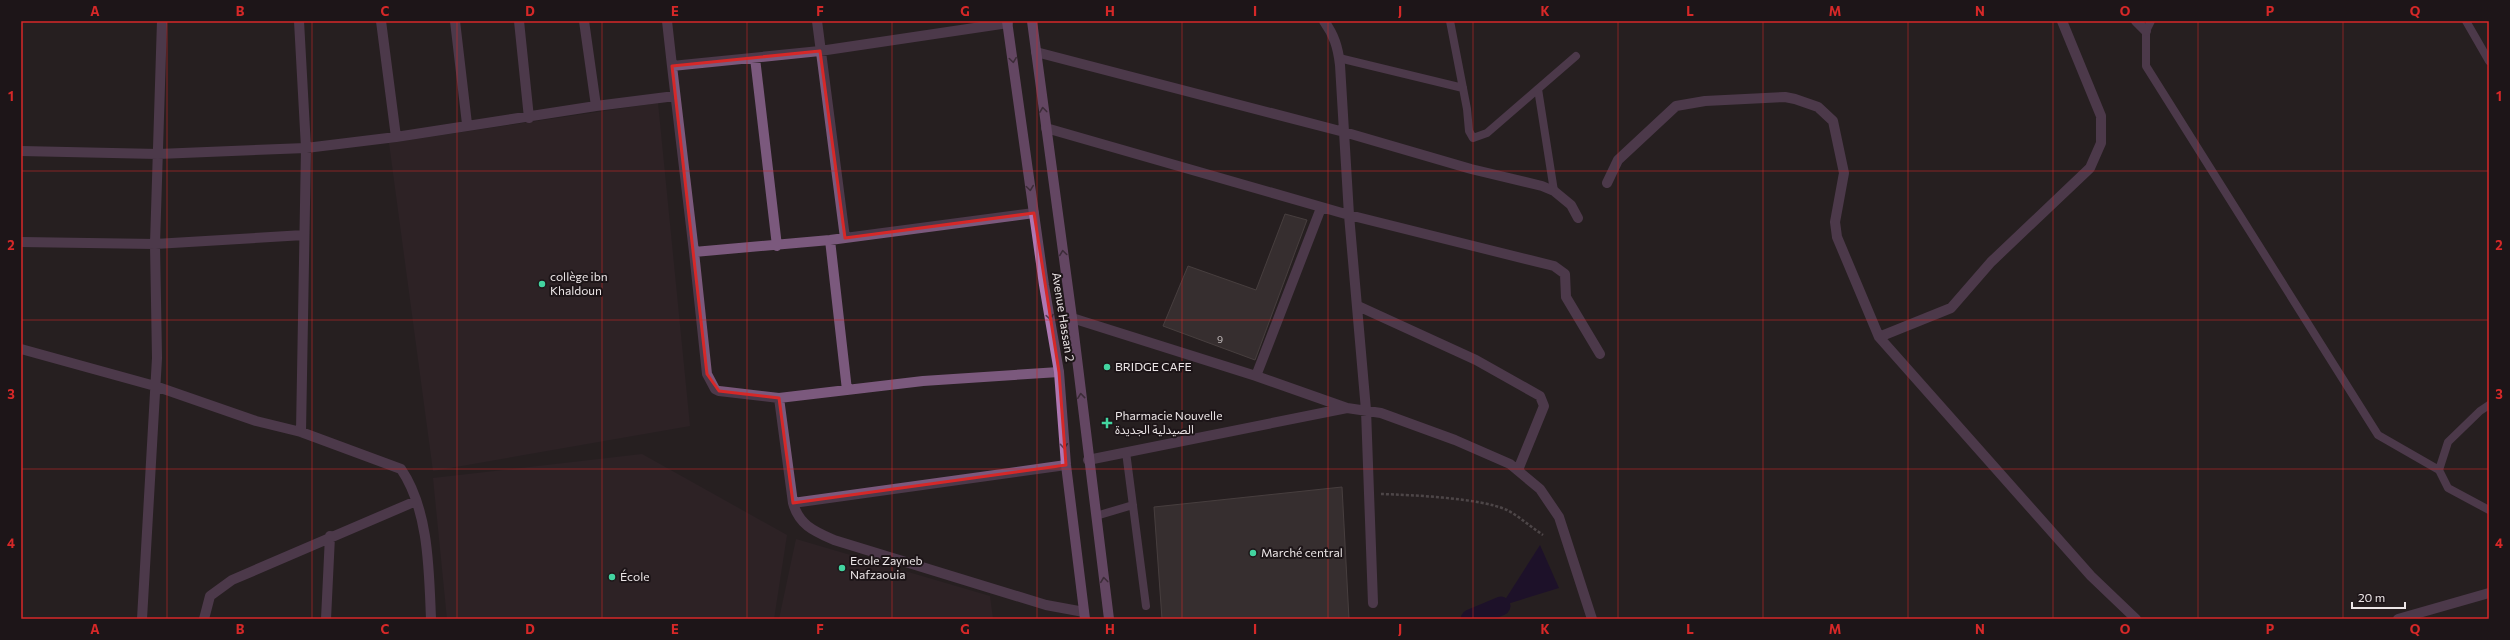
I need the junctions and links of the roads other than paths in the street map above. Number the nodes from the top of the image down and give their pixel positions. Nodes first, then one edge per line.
1 (162, 21) edge
2 (299, 21) edge
3 (381, 21) edge
4 (455, 21) edge
5 (519, 21) edge
6 (584, 21) edge
7 (667, 21) edge
8 (817, 21) edge
9 (1032, 21) edge
10 (1324, 21) edge
11 (1450, 21) edge
12 (2062, 21) edge
13 (2136, 21) edge
14 (2151, 21) edge
15 (2466, 21) edge
16 (1008, 22) edge
17 (2146, 31) junction
18 (820, 51) junction
19 (1036, 52) junction
20 (1576, 56) dead end
21 (755, 58) junction
22 (1339, 58) junction
23 (2489, 62) edge
24 (672, 66) junction
25 (1463, 88) junction
26 (1538, 88) junction
27 (675, 96) junction
28 (596, 106) junction
29 (529, 118) junction
30 (467, 124) junction
31 (1046, 128) junction
32 (1344, 132) junction
33 (396, 137) junction
34 (306, 148) junction
35 (21, 151) edge
36 (158, 154) junction
37 (1607, 183) dead end
38 (1554, 191) junction
39 (1321, 208) junction
40 (1034, 213) junction
41 (1349, 215) junction
42 (1578, 218) dead end
43 (304, 235) junction
44 (845, 238) junction
45 (830, 240) junction
46 (21, 242) edge
47 (156, 244) junction
48 (777, 246) junction
49 (694, 252) junction
50 (1358, 306) junction
51 (1072, 318) junction
52 (1879, 337) junction
53 (21, 349) edge
54 (1600, 354) dead end
55 (1059, 372) junction
56 (1256, 376) junction
57 (155, 386) junction
58 (847, 390) junction
59 (779, 398) junction
60 (2489, 406) edge
61 (1347, 408) junction
62 (1366, 410) junction
63 (301, 432) junction
64 (1126, 452) junction
65 (1088, 460) junction
66 (1066, 465) junction
67 (1518, 470) junction
68 (2439, 470) junction
69 (416, 500) junction
70 (793, 503) junction
71 (1133, 505) junction
72 (2489, 510) edge
73 (1096, 516) junction
74 (330, 536) junction
75 (2489, 593) edge
76 (1373, 603) dead end
77 (1146, 606) dead end
78 (1084, 615) edge
79 (142, 619) edge
80 (204, 619) edge
81 (326, 619) edge
82 (432, 619) edge
83 (1109, 619) edge
84 (1592, 619) edge
85 (2136, 619) edge
86 (2398, 619) edge

1 - 36 street
2 - 34 street
3 - 33 street
4 - 30 street
5 - 29 street
6 - 28 street
7 - 24 street
8 - 18 street
9 - 19 main road, Avenue Hassan 2
10 - 22 street
11 - 25 lane
12 - 52 street
13 - 17 street
14 - 17 lane
15 - 23 lane
16 - 18 street
16 -> 40 main road, Avenue Hassan 2
17 - 68 lane
18 - 21 street
18 - 44 street
31 -> 19 main road, Avenue Hassan 2
19 - 32 street
20 - 26 lane
21 - 24 street
21 - 48 street
22 - 25 lane
22 - 32 street
24 - 27 street
25 - 26 lane
26 - 38 lane
27 - 28 street
27 - 49 street
28 - 29 street
29 - 30 street
30 - 33 street
31 - 39 street
51 -> 31 main road, Avenue Hassan 2
32 - 38 street
32 - 41 street
33 - 34 street
34 - 36 street
34 - 43 street
35 - 36 street
36 - 47 street
37 - 52 street
38 - 42 street
39 - 41 street
39 - 56 street
40 - 44 street
40 -> 55 main road, Avenue Hassan 2
41 - 50 street
41 - 54 street
43 - 47 street
43 - 63 street
44 - 45 street
45 - 48 street
45 - 58 street
46 - 47 street
47 - 57 street
48 - 49 street
49 - 59 street
50 - 62 street
50 - 67 street
51 - 56 street
65 -> 51 main road, Avenue Hassan 2
52 - 85 street
53 - 57 street
55 - 58 street
55 -> 66 main road, Avenue Hassan 2
56 - 61 street
57 - 63 street
57 - 79 street
58 - 59 street
59 - 70 street
60 - 68 lane
61 - 62 street
61 - 64 street
62 - 67 street
62 - 76 street
63 - 69 street
64 - 65 street
64 - 71 lane
65 - 73 main road, Avenue Hassan 2
66 - 70 street
66 - 78 main road, Avenue Hassan 2
67 - 84 street
68 - 72 lane
69 - 74 street
69 - 82 street
70 - 78 street
71 - 73 lane
71 - 77 lane
83 -> 73 main road, Avenue Hassan 2
74 - 80 street
74 - 81 street
75 - 86 street

